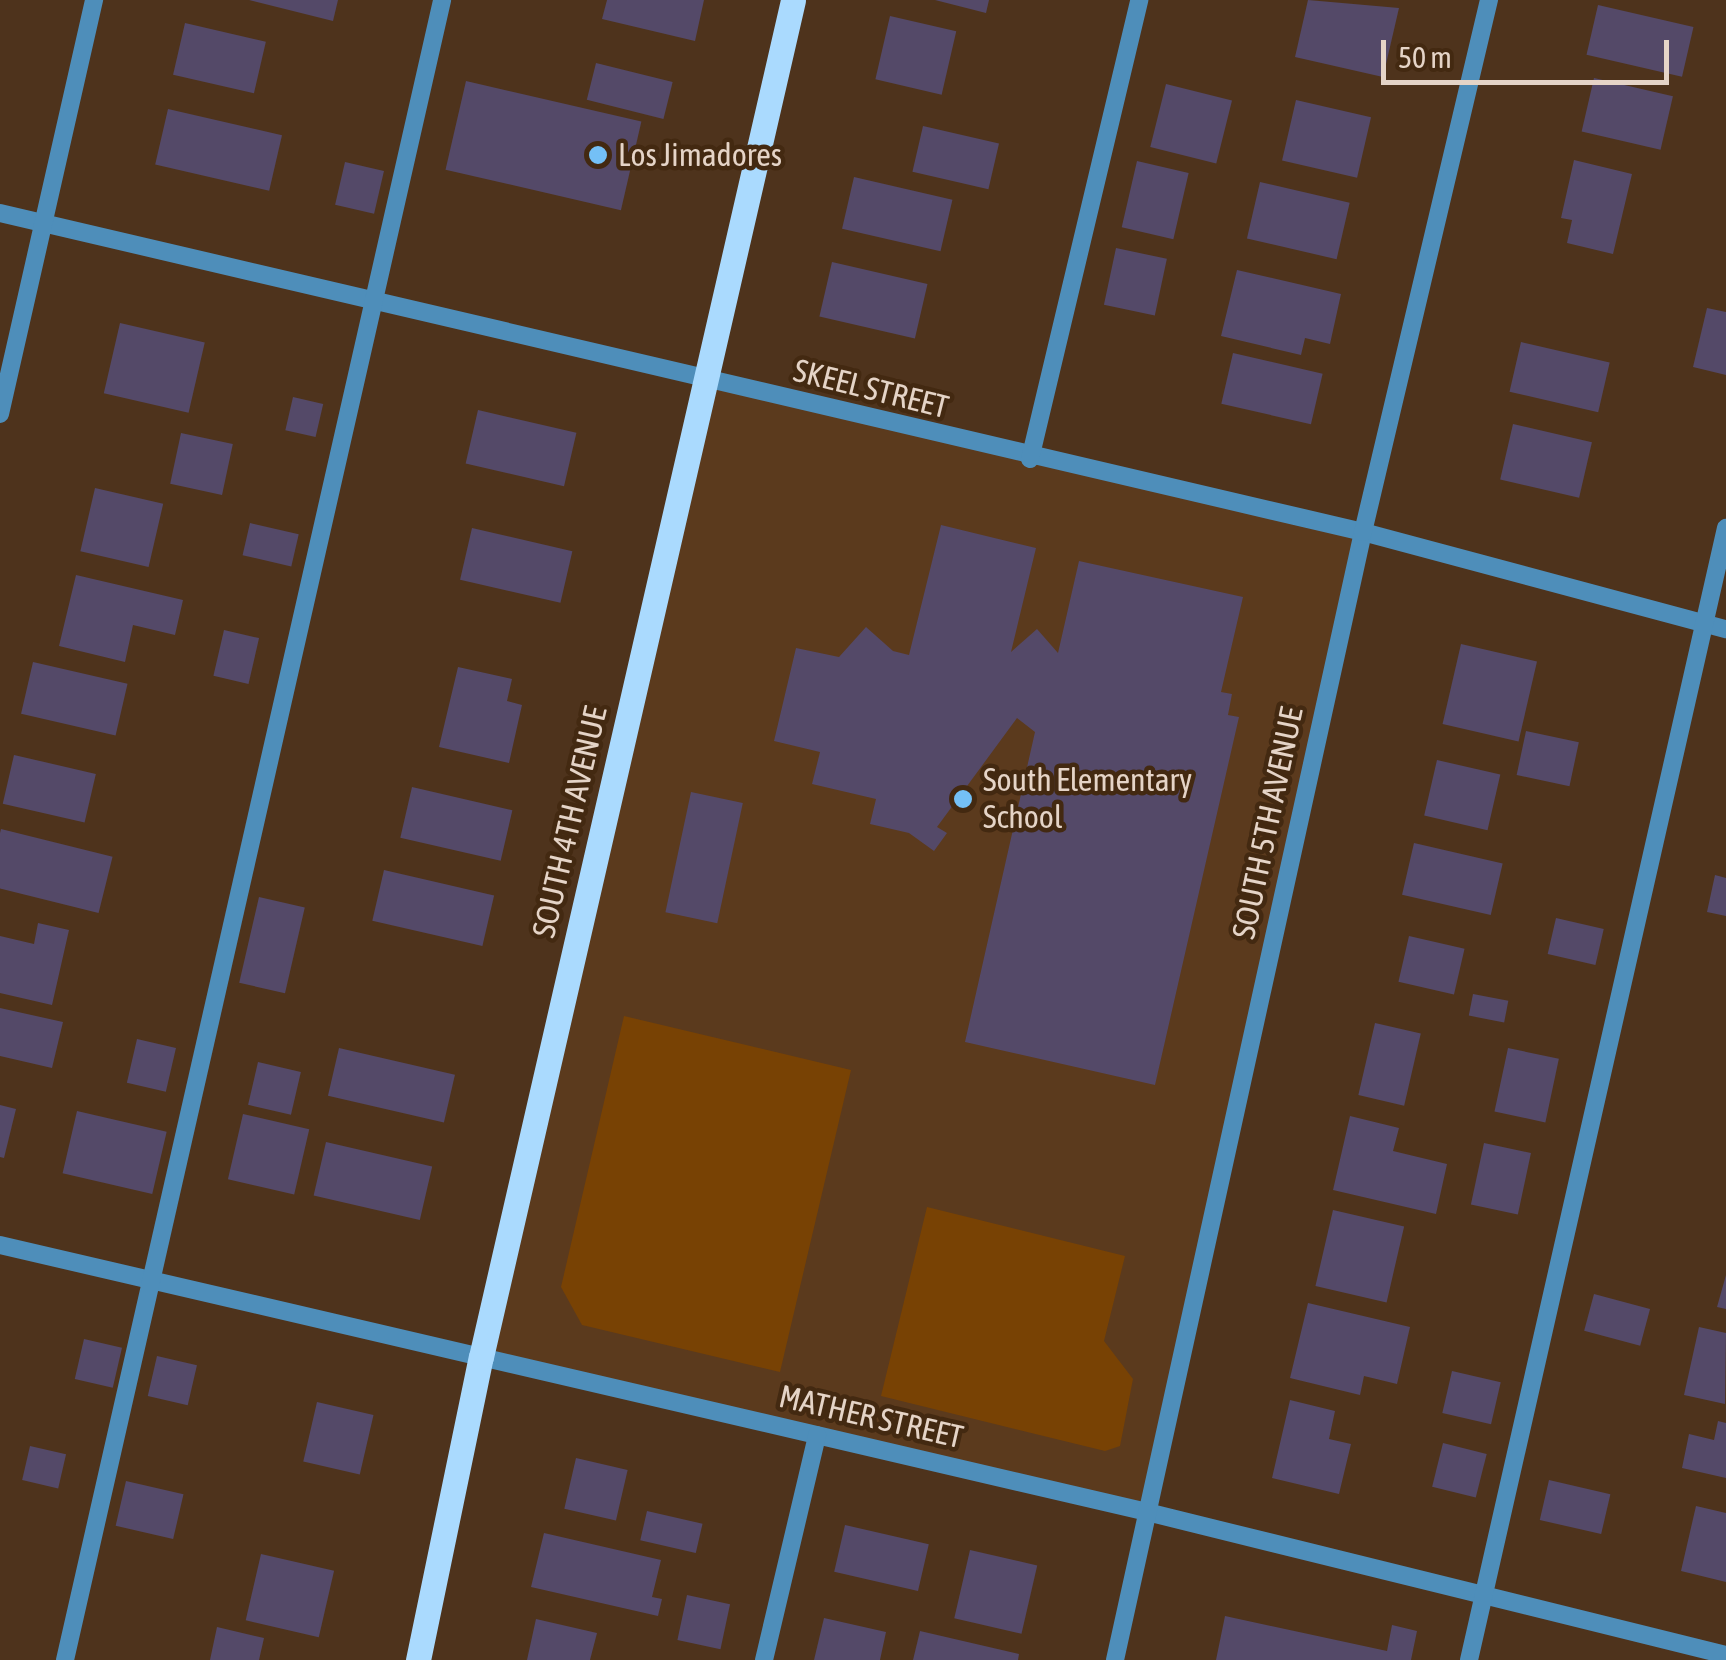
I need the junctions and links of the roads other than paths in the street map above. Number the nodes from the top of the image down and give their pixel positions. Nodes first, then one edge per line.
1 (94, 0) edge
2 (442, 0) edge
3 (793, 0) edge
4 (1140, 0) edge
5 (1489, 0) edge
6 (0, 213) edge
7 (45, 224) junction
8 (374, 304) junction
9 (704, 380) junction
10 (0, 414) edge
11 (1030, 459) junction
12 (1726, 528) edge
13 (1363, 532) junction
14 (1704, 624) junction
15 (1726, 629) edge
16 (0, 1245) edge
17 (151, 1281) junction
18 (481, 1357) junction
19 (817, 1435) junction
20 (1147, 1512) junction
21 (1484, 1596) junction
22 (1726, 1655) edge
23 (65, 1660) edge
24 (418, 1660) edge
25 (764, 1660) edge
26 (1115, 1660) edge
27 (1469, 1660) edge

1 - 7 street
2 - 8 street
3 - 9 main road, SOUTH 4TH AVENUE
4 - 11 street
5 - 13 street, SOUTH 5TH AVENUE
6 - 7 street, SKEEL STREET
7 - 8 street, SKEEL STREET
7 - 10 street
8 - 9 street, SKEEL STREET
8 - 17 street
9 - 11 street, SKEEL STREET
9 - 18 main road, SOUTH 4TH AVENUE
11 - 13 street, SKEEL STREET
12 - 14 street
13 - 14 street, SKEEL STREET
13 - 20 street, SOUTH 5TH AVENUE
14 - 15 street, SKEEL STREET
14 - 21 street
16 - 17 street, MATHER STREET
17 - 18 street, MATHER STREET
17 - 23 street
18 - 19 street, MATHER STREET
18 - 24 main road, SOUTH 4TH AVENUE
19 - 20 street, MATHER STREET
19 - 25 street
20 - 21 street, MATHER STREET
20 - 26 street, SOUTH 5TH AVENUE
21 - 22 street, MATHER STREET
21 - 27 street

